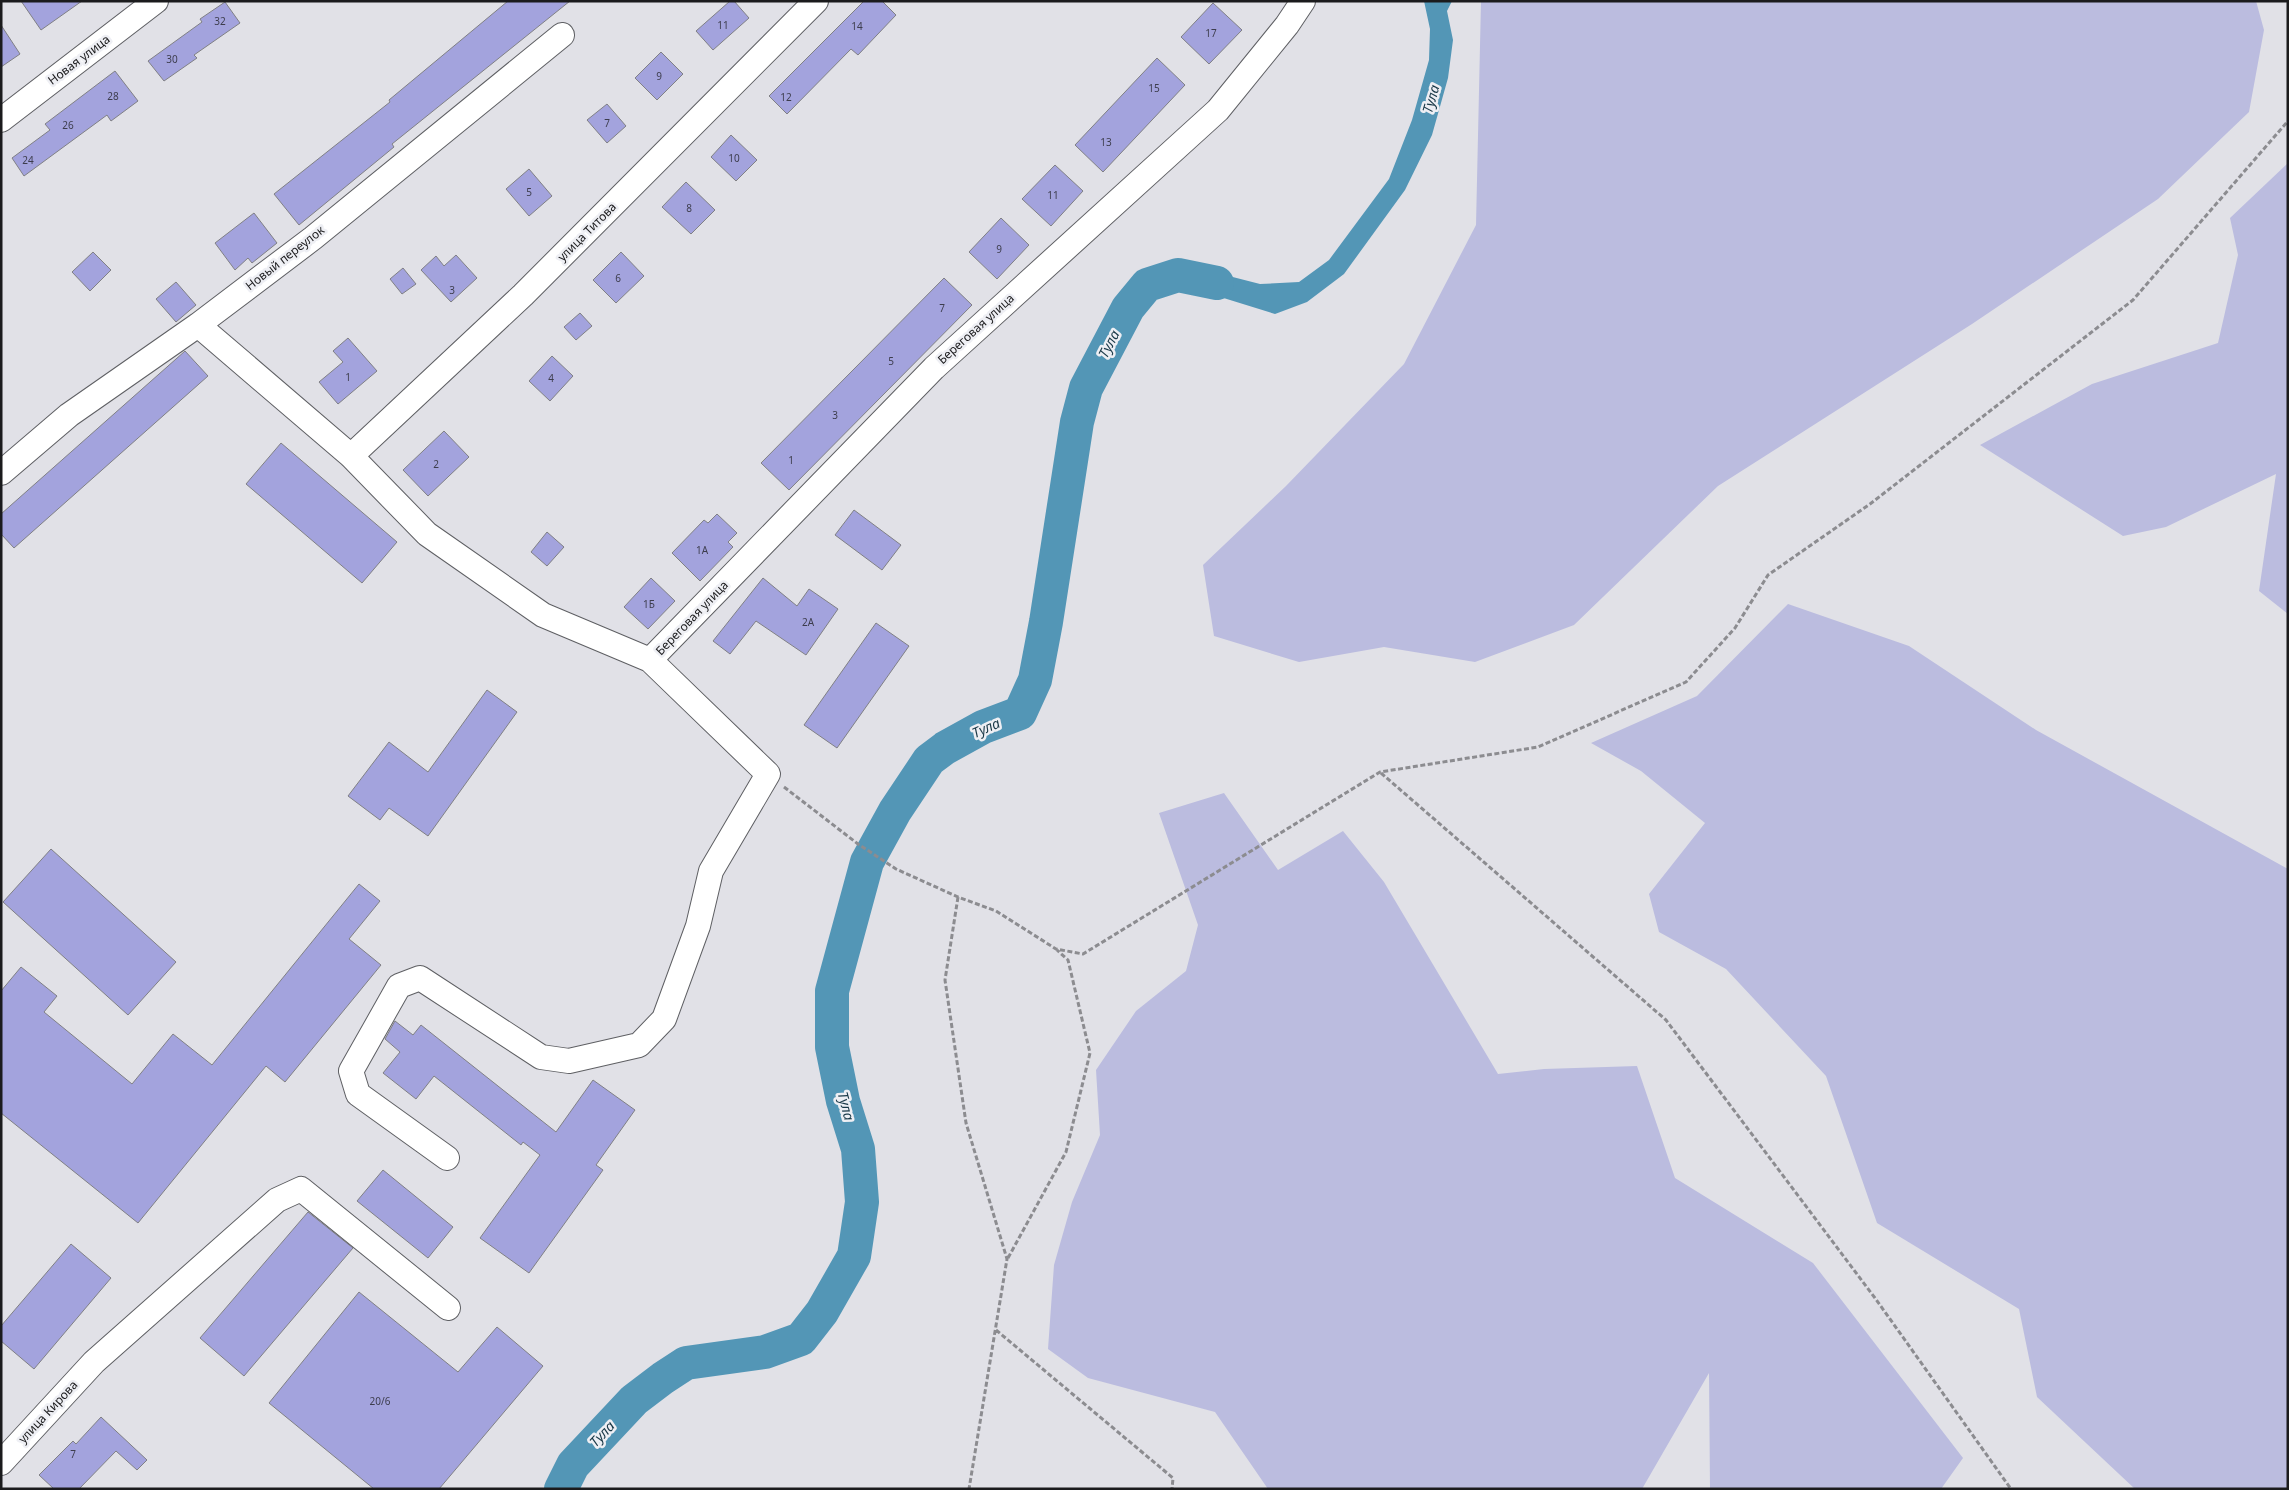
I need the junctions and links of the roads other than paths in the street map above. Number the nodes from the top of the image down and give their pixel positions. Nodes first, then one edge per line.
1 (156, 1) edge
2 (816, 1) edge
3 (1303, 1) edge
4 (562, 35) dead end
5 (1, 120) edge
6 (198, 325) junction
7 (352, 456) junction
8 (1, 472) edge
9 (650, 660) junction
10 (447, 1158) dead end
11 (448, 1308) dead end
12 (1, 1462) edge

1 - 5 street, Новая улица
2 - 7 street, улица Титова
3 - 9 street, Береговая улица
4 - 6 street, Новый переулок
6 - 7 street
6 - 8 street, Новый переулок
7 - 9 street
9 - 10 street
11 - 12 street, улица Кирова

